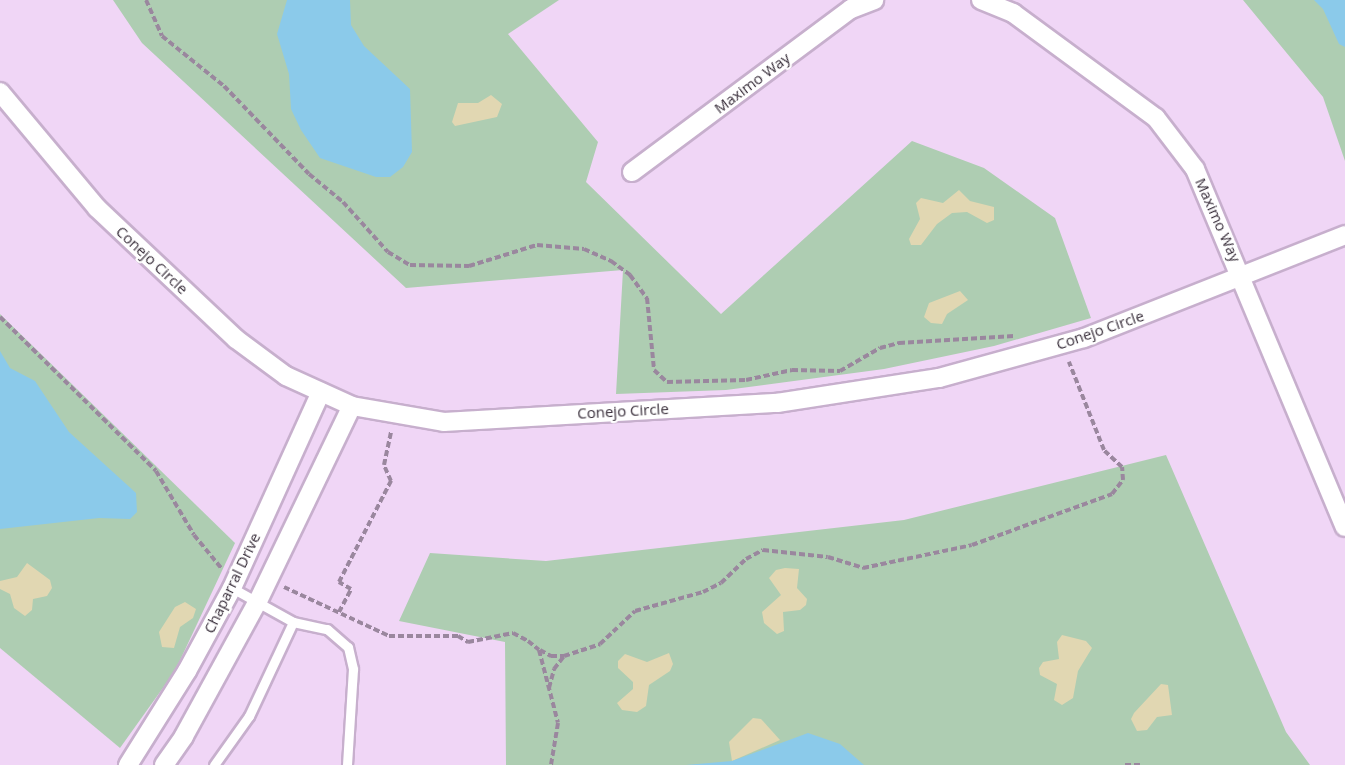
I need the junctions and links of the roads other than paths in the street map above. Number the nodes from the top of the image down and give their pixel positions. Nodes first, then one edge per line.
1 (874, 0) edge
2 (981, 0) edge
3 (0, 92) edge
4 (632, 172) dead end
5 (1345, 235) edge
6 (1244, 277) junction
7 (321, 392) junction
8 (352, 405) junction
9 (1345, 527) edge
10 (232, 588) junction
11 (258, 601) junction
12 (293, 622) junction
13 (128, 765) edge
14 (164, 765) edge
15 (214, 765) edge
16 (348, 765) edge

1 - 4 street, Maximo Way
2 - 6 street, Maximo Way
3 - 7 street, Conejo Circle
5 - 6 street, Conejo Circle
6 - 8 street, Conejo Circle
6 - 9 street, Maximo Way
7 - 8 street, Conejo Circle
7 - 10 street, Chaparral Drive
8 - 11 street, Chaparral Drive
10 - 11 lane
10 - 13 street, Chaparral Drive
11 - 12 lane
11 - 14 street, Chaparral Drive
12 - 15 lane
12 - 16 lane

